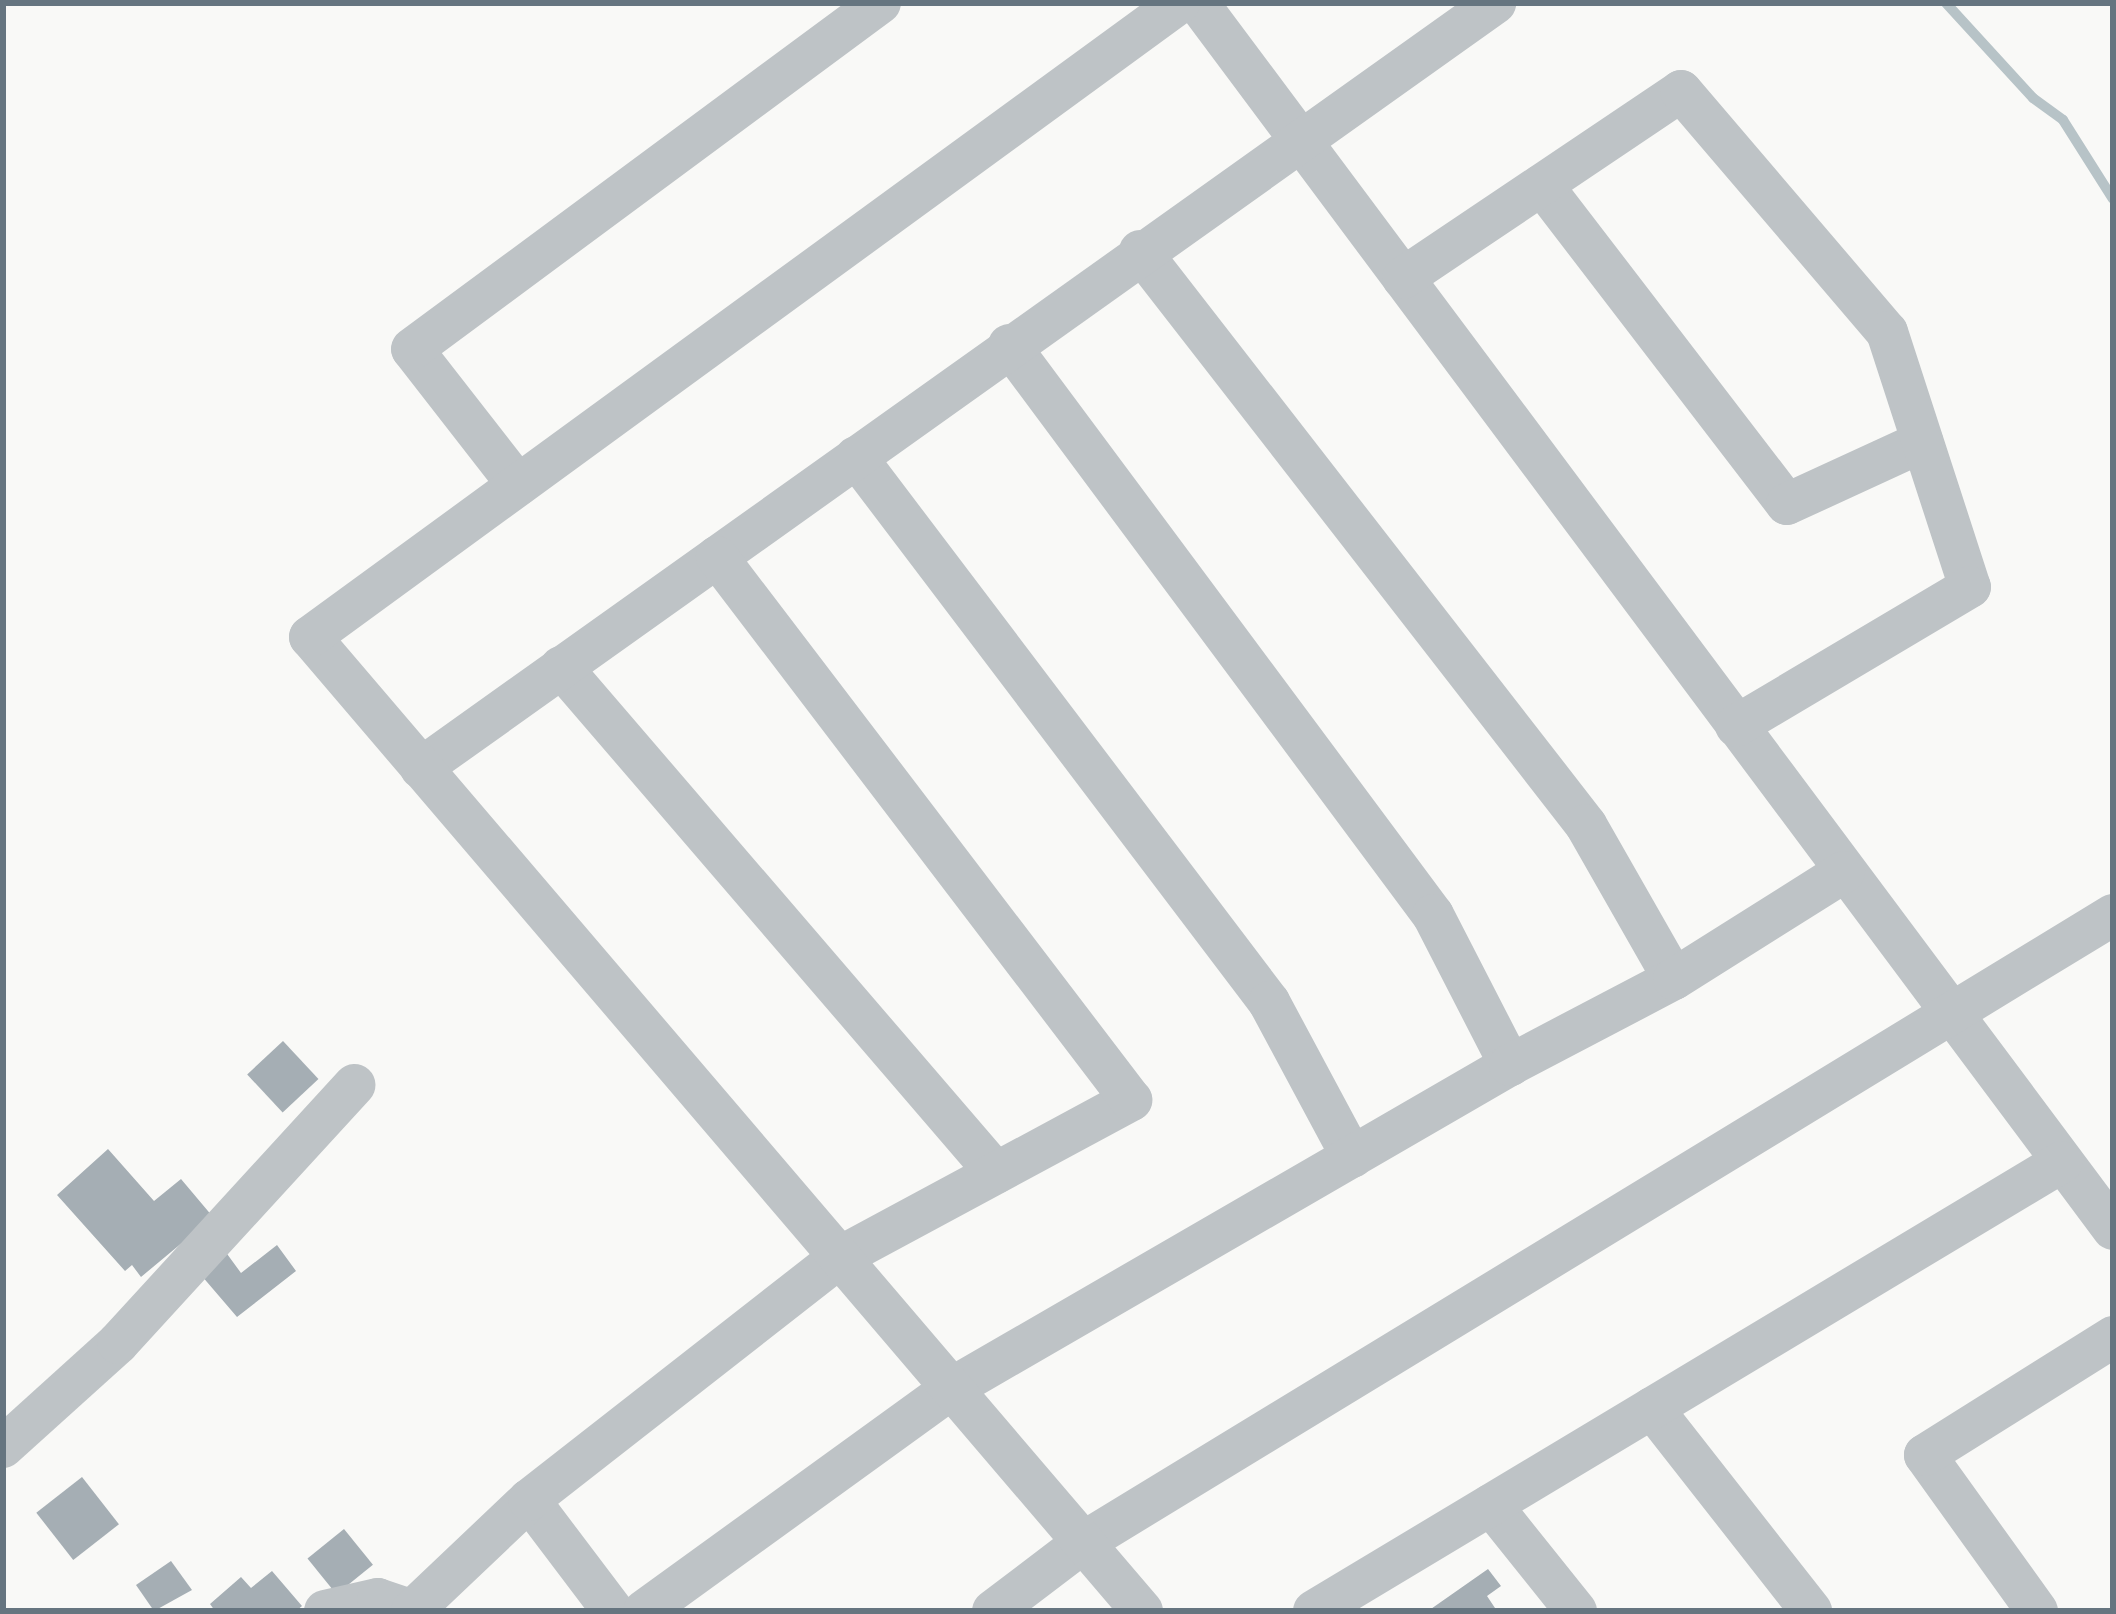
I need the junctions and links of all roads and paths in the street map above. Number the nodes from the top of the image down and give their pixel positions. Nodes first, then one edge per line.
1 (880, 3) edge
2 (1179, 3) edge
3 (1198, 3) edge
4 (1495, 3) edge
5 (1301, 141) junction
6 (1542, 185) junction
7 (1140, 251) junction
8 (1403, 278) junction
9 (1009, 346) junction
10 (1922, 442) junction
11 (856, 457) junction
12 (518, 485) junction
13 (717, 556) junction
14 (561, 668) junction
15 (1736, 727) junction
16 (421, 768) junction
17 (1844, 872) junction
18 (2113, 915) edge
19 (1674, 979) junction
20 (1951, 1016) junction
21 (1510, 1065) junction
22 (354, 1085) dead end
23 (1352, 1157) junction
24 (2062, 1162) junction
25 (996, 1173) junction
26 (2113, 1229) edge
27 (840, 1257) junction
28 (2113, 1337) edge
29 (952, 1388) junction
30 (1652, 1408) junction
31 (3, 1447) edge
32 (529, 1500) junction
33 (1491, 1505) junction
34 (1084, 1542) junction
35 (1363, 1599) edge
36 (325, 1611) edge
37 (412, 1611) edge
38 (613, 1611) edge
39 (644, 1611) edge
40 (993, 1611) edge
41 (1142, 1611) edge
42 (1314, 1611) edge
43 (1576, 1611) edge
44 (1811, 1611) edge
45 (2037, 1611) edge

1 - 12 street
2 - 12 street
3 - 5 street
4 - 5 street
5 - 7 street
5 - 8 street
6 - 8 street
6 - 10 street
6 - 10 street
7 - 9 street
7 - 19 street
8 - 15 street
9 - 11 street
9 - 21 street
10 - 15 street
11 - 13 street
11 - 23 street
12 - 16 street
13 - 14 street
13 - 25 street
14 - 16 street
14 - 25 street
15 - 17 street
16 - 27 street
17 - 19 street
17 - 20 street
18 - 20 street
19 - 21 street
20 - 24 street
20 - 34 street
21 - 23 street
22 - 31 street
23 - 29 street
24 - 26 street
24 - 30 street
25 - 27 street
27 - 29 street
27 - 32 street
28 - 45 street
29 - 34 street
29 - 39 street
30 - 33 street
30 - 44 street
32 - 37 street
32 - 38 street
33 - 35 street
33 - 43 street
34 - 40 street
34 - 41 street
35 - 42 street
36 - 37 street

